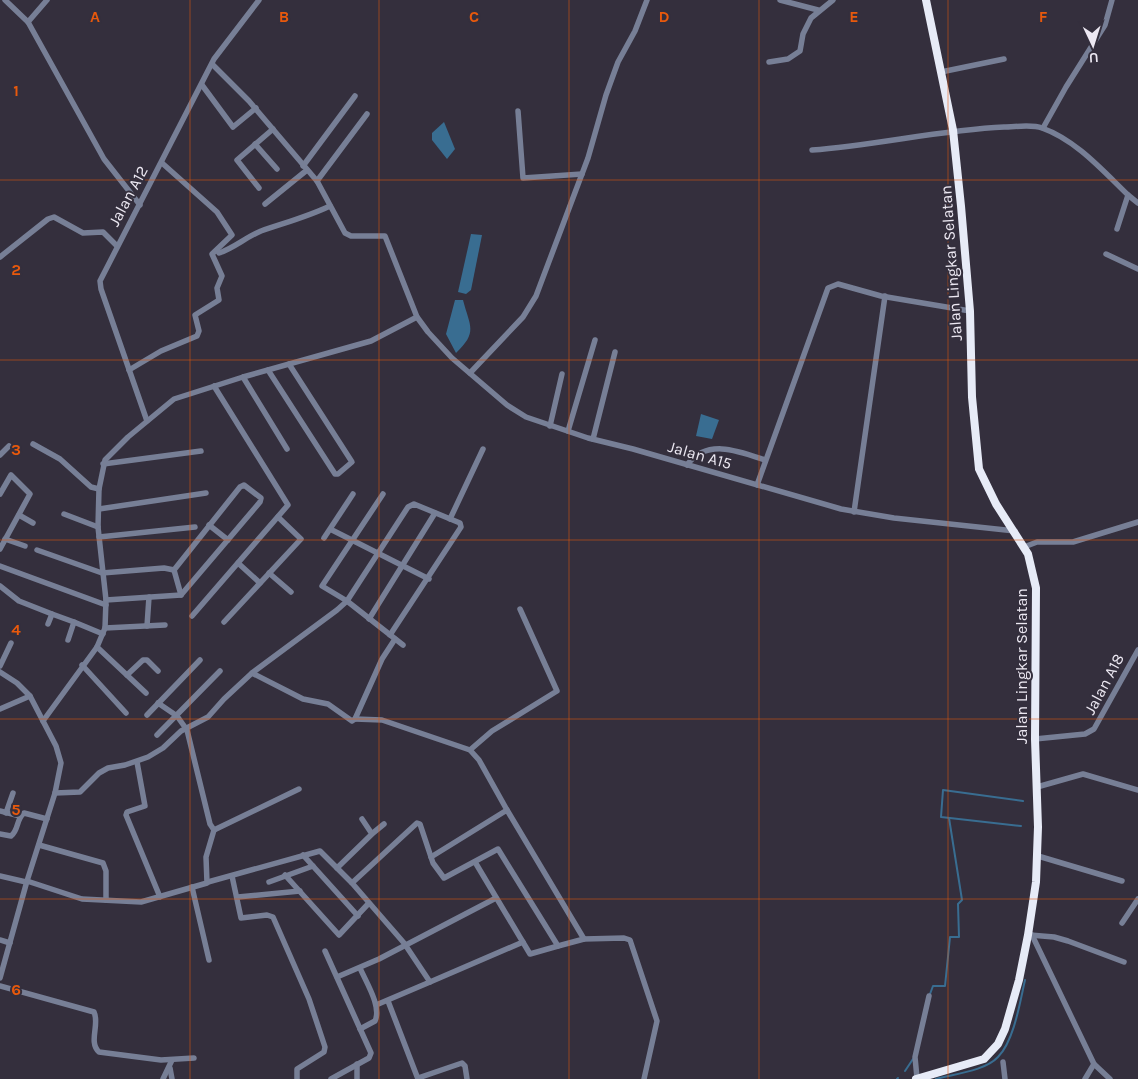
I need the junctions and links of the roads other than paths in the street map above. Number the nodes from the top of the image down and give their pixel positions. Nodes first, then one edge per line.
1 (5, 0) edge
2 (46, 0) edge
3 (259, 0) edge
4 (647, 0) edge
5 (780, 0) edge
6 (833, 0) edge
7 (926, 0) edge
8 (1112, 0) edge
9 (818, 10) junction
10 (28, 22) junction
11 (1004, 59) dead end
12 (769, 62) dead end
13 (213, 65) junction
14 (941, 72) junction
15 (202, 85) junction
16 (355, 96) dead end
17 (256, 108) junction
18 (518, 111) dead end
19 (367, 114) dead end
20 (1044, 128) junction
21 (273, 129) junction
22 (953, 130) junction
23 (255, 144) junction
24 (812, 150) dead end
25 (162, 163) junction
26 (305, 168) junction
27 (277, 169) dead end
28 (582, 174) junction
29 (317, 181) junction
30 (259, 188) dead end
31 (1128, 195) junction
32 (1138, 203) edge
33 (265, 204) dead end
34 (140, 205) junction
35 (330, 206) junction
36 (1117, 230) dead end
37 (117, 246) junction
38 (217, 250) junction
39 (1106, 254) dead end
40 (0, 257) edge
41 (1138, 269) edge
42 (885, 296) junction
43 (970, 311) junction
44 (417, 317) junction
45 (595, 340) dead end
46 (615, 352) dead end
47 (289, 364) junction
48 (129, 370) junction
49 (268, 370) junction
50 (470, 373) junction
51 (562, 374) dead end
52 (243, 377) junction
53 (214, 386) junction
54 (147, 421) junction
55 (550, 426) junction
56 (568, 432) junction
57 (593, 439) junction
58 (33, 444) dead end
59 (9, 446) dead end
60 (483, 448) dead end
61 (287, 450) dead end
62 (201, 451) dead end
63 (0, 455) edge
64 (765, 460) junction
65 (103, 464) junction
66 (687, 465) junction
67 (757, 485) junction
68 (99, 489) junction
69 (206, 493) dead end
70 (0, 494) edge
71 (353, 494) dead end
72 (383, 494) dead end
73 (98, 509) junction
74 (854, 512) junction
75 (435, 513) junction
76 (64, 514) dead end
77 (19, 515) junction
78 (278, 517) junction
79 (450, 519) junction
80 (1138, 522) edge
81 (34, 523) dead end
82 (209, 525) junction
83 (98, 527) junction
84 (195, 527) dead end
85 (332, 530) junction
86 (1015, 531) junction
87 (99, 538) junction
88 (324, 538) dead end
89 (5, 539) junction
90 (228, 540) junction
91 (353, 541) junction
92 (25, 546) dead end
93 (1024, 547) junction
94 (0, 548) edge
95 (37, 550) dead end
96 (379, 554) junction
97 (238, 563) junction
98 (0, 566) edge
99 (403, 566) junction
100 (174, 570) junction
101 (102, 573) junction
102 (269, 573) junction
103 (429, 579) junction
104 (260, 583) junction
105 (0, 586) edge
106 (291, 592) dead end
107 (180, 595) junction
108 (149, 597) junction
109 (347, 601) junction
110 (106, 602) junction
111 (520, 609) dead end
112 (52, 614) junction
113 (192, 616) dead end
114 (369, 619) junction
115 (74, 622) junction
116 (224, 622) dead end
117 (48, 624) dead end
118 (165, 625) dead end
119 (146, 626) junction
120 (104, 631) junction
121 (393, 637) junction
122 (68, 640) dead end
123 (11, 643) dead end
124 (403, 645) dead end
125 (97, 647) junction
126 (1138, 650) edge
127 (200, 660) dead end
128 (82, 665) junction
129 (0, 666) edge
130 (158, 671) dead end
131 (220, 671) dead end
132 (0, 672) edge
133 (252, 673) junction
134 (127, 675) junction
135 (146, 693) dead end
136 (30, 696) junction
137 (158, 703) junction
138 (0, 709) edge
139 (126, 713) dead end
140 (147, 715) dead end
141 (177, 716) junction
142 (355, 719) junction
143 (43, 721) junction
144 (187, 730) junction
145 (157, 735) dead end
146 (1034, 739) junction
147 (470, 750) junction
148 (137, 762) junction
149 (1037, 787) junction
150 (299, 789) dead end
151 (1138, 790) edge
152 (12, 793) dead end
153 (55, 793) junction
154 (507, 810) junction
155 (3, 812) edge
156 (20, 816) junction
157 (47, 819) junction
158 (362, 819) dead end
159 (384, 824) dead end
160 (214, 830) junction
161 (373, 833) junction
162 (0, 834) edge
163 (39, 846) junction
164 (303, 855) junction
165 (1038, 856) junction
166 (430, 857) junction
167 (475, 862) junction
168 (313, 866) junction
169 (338, 868) junction
170 (285, 875) junction
171 (0, 876) edge
172 (232, 876) junction
173 (1122, 881) dead end
174 (27, 882) junction
175 (208, 882) junction
176 (269, 882) dead end
177 (352, 883) junction
178 (192, 887) junction
179 (300, 891) junction
180 (160, 897) junction
181 (238, 897) junction
182 (496, 898) junction
183 (1138, 899) edge
184 (106, 900) junction
185 (368, 904) junction
186 (358, 916) junction
187 (1122, 923) dead end
188 (1030, 935) junction
189 (584, 939) junction
190 (0, 940) edge
191 (523, 942) junction
192 (10, 943) junction
193 (406, 946) junction
194 (558, 946) junction
195 (325, 951) dead end
196 (209, 960) dead end
197 (1124, 962) dead end
198 (360, 968) junction
199 (337, 977) junction
200 (0, 978) edge
201 (430, 982) junction
202 (0, 986) edge
203 (929, 996) dead end
204 (388, 1000) junction
205 (376, 1005) junction
206 (360, 1028) junction
207 (194, 1058) dead end
208 (172, 1060) junction
209 (1003, 1062) dead end
210 (357, 1064) junction
211 (1094, 1064) junction
212 (170, 1068) junction
213 (440, 1072) junction
214 (163, 1079) edge
215 (172, 1079) edge
216 (297, 1079) edge
217 (331, 1079) edge
218 (357, 1079) edge
219 (418, 1079) edge
220 (441, 1079) edge
221 (467, 1079) edge
222 (644, 1079) edge
223 (917, 1079) edge
224 (1005, 1079) edge
225 (1085, 1079) edge
226 (1110, 1079) edge

1 - 10 street
2 - 10 street
3 - 13 street, Jalan A12
4 - 28 street
5 - 9 street
6 - 9 street
7 - 14 highway, Jalan Lingkar Selatan
8 - 20 street
9 - 12 street
10 - 34 street
11 - 14 street
13 - 15 street, Jalan A12
13 - 17 street
14 - 22 highway, Jalan Lingkar Selatan
15 - 17 street
15 - 25 street, Jalan A12
16 - 26 street
17 - 21 street
18 - 28 street
19 - 29 street
20 - 22 street
20 - 31 street
21 - 23 street
21 - 26 street
22 - 24 street
22 - 43 highway, Jalan Lingkar Selatan
23 - 27 street
23 - 30 street
25 - 34 street, Jalan A12
25 - 38 street
26 - 29 street
26 - 33 street
28 - 50 street
29 - 35 street
31 - 32 street
31 - 36 street
34 - 37 street, Jalan A12
35 - 38 street
35 - 44 street, Jalan A15
37 - 40 street
37 - 48 street, Jalan A12
38 - 48 street
39 - 41 street
42 - 43 street
42 - 64 street
42 - 74 street
43 - 86 highway, Jalan Lingkar Selatan
44 - 47 street
44 - 50 street, Jalan A15
45 - 56 street
46 - 57 street
47 - 49 street
47 - 49 street
48 - 54 street, Jalan A12
49 - 52 street
50 - 55 street, Jalan A15
51 - 55 street
52 - 53 street
52 - 61 street
53 - 54 street
53 - 78 street
54 - 65 street
55 - 56 street, Jalan A15
56 - 57 street, Jalan A15
57 - 66 street, Jalan A15
58 - 68 street
59 - 63 street
60 - 79 street
62 - 65 street
64 - 66 street
64 - 67 street
65 - 68 street
66 - 67 street, Jalan A15
67 - 74 street, Jalan A15
68 - 73 street
69 - 73 street
70 - 77 street
71 - 85 street
72 - 91 street
73 - 83 street
74 - 86 street, Jalan A15
75 - 79 street
75 - 96 street
75 - 99 street
76 - 83 street
77 - 81 street
77 - 89 street
78 - 97 street
78 - 102 street
79 - 103 street
80 - 93 street
82 - 90 street
82 - 90 street
82 - 100 street
83 - 87 street
84 - 87 street
85 - 88 street
85 - 91 street
86 - 93 highway, Jalan Lingkar Selatan
87 - 101 street
89 - 92 street
89 - 94 street
90 - 107 street
91 - 96 street
91 - 109 street
93 - 146 highway, Jalan Lingkar Selatan
95 - 101 street
96 - 99 street
96 - 109 street
97 - 104 street
97 - 113 street
98 - 110 street
99 - 103 street
99 - 114 street
100 - 101 street
100 - 107 street
101 - 110 street
102 - 104 street
102 - 106 street
103 - 121 street
104 - 116 street
105 - 112 street
107 - 108 street
108 - 110 street
108 - 119 street
109 - 114 street
109 - 133 street
110 - 120 street
111 - 147 street
112 - 115 street
112 - 117 street
114 - 121 street
115 - 120 street
115 - 122 street
118 - 119 street
119 - 120 street
120 - 125 street
121 - 124 street
121 - 142 street
123 - 129 street
125 - 128 street
125 - 134 street
126 - 146 street, Jalan A18
127 - 137 street
128 - 139 street
128 - 143 street
130 - 134 street
131 - 141 street
132 - 136 street
133 - 142 street
133 - 144 street
134 - 135 street
136 - 138 street
136 - 143 street
137 - 140 street
137 - 141 street
141 - 144 street
141 - 145 street
142 - 147 street
143 - 153 street
144 - 148 street
144 - 160 street
146 - 149 highway, Jalan Lingkar Selatan
147 - 154 street
148 - 153 street
148 - 180 street
149 - 151 street
149 - 165 highway, Jalan Lingkar Selatan
150 - 160 street
152 - 155 street
153 - 157 street
154 - 166 street
154 - 189 street
155 - 156 street
156 - 157 street
156 - 162 street
157 - 163 street
158 - 161 street
159 - 161 street
160 - 175 street
161 - 169 street
163 - 174 street
163 - 184 street
164 - 168 street
164 - 169 street
164 - 172 street
165 - 173 street
165 - 188 highway, Jalan Lingkar Selatan
166 - 167 street
166 - 177 street
167 - 182 street
167 - 194 street
168 - 170 street
168 - 186 street
169 - 177 street
170 - 176 street
170 - 179 street
171 - 174 street
172 - 175 street
172 - 181 street
174 - 184 street
174 - 192 street
175 - 178 street
177 - 185 street
178 - 180 street
178 - 196 street
179 - 181 street
179 - 186 street
180 - 184 street
181 - 216 street
182 - 191 street
182 - 193 street
183 - 187 street
185 - 186 street
185 - 193 street
188 - 197 street
188 - 211 street
188 - 223 highway, Jalan Lingkar Selatan
189 - 194 street
189 - 222 street
190 - 192 street
191 - 194 street
191 - 201 street
192 - 200 street
193 - 198 street
193 - 201 street
195 - 199 street
198 - 199 street
198 - 205 street
199 - 206 street
201 - 204 street
202 - 208 street
203 - 223 street
204 - 205 street
204 - 219 street
205 - 206 street
206 - 210 street
207 - 208 street
208 - 212 street
209 - 224 street
210 - 217 street
210 - 218 street
211 - 225 street
211 - 226 street
212 - 214 street
212 - 215 street
213 - 219 street
213 - 220 street
213 - 221 street

